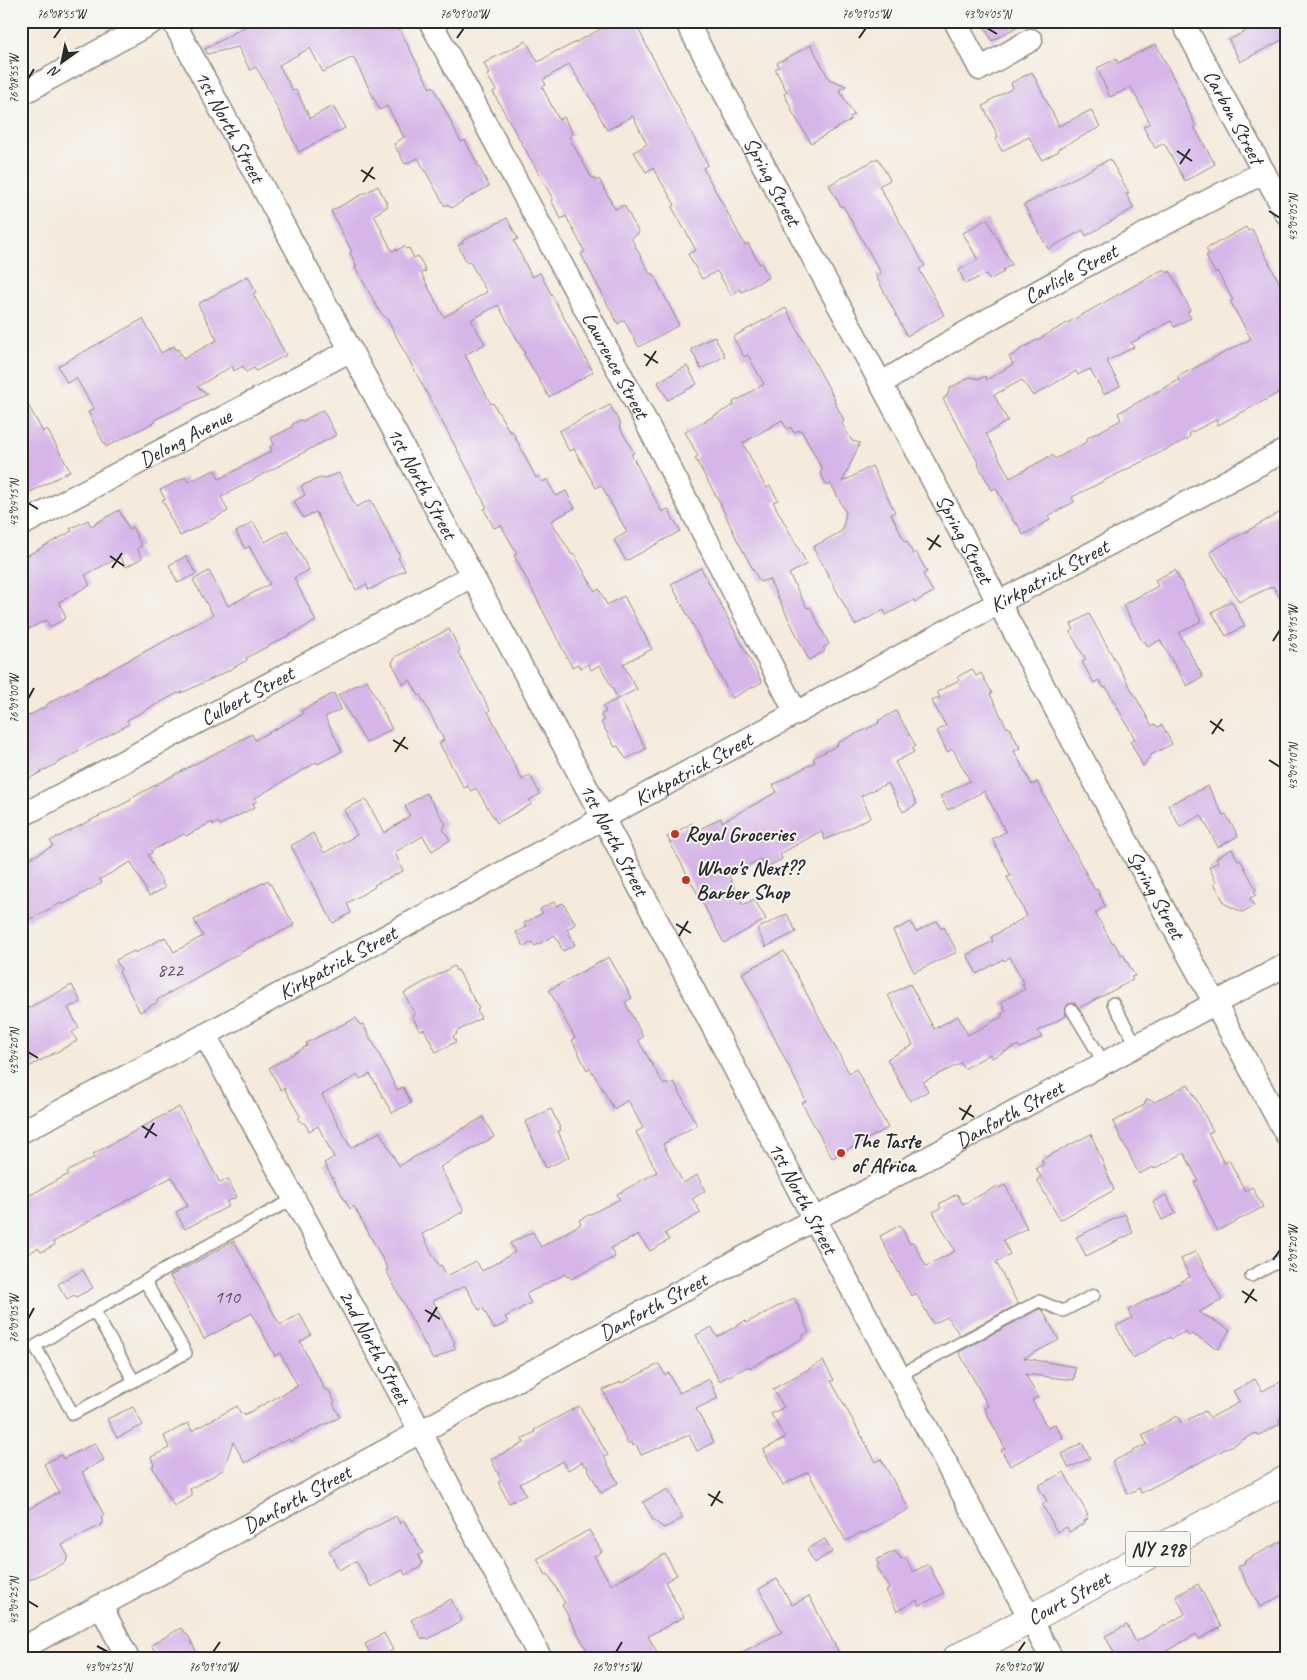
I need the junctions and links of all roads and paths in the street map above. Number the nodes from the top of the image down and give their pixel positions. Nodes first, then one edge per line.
1 (154, 21) edge
2 (174, 21) edge
3 (430, 21) edge
4 (686, 21) edge
5 (955, 21) edge
6 (1182, 21) edge
7 (1031, 40) dead end
8 (21, 94) edge
9 (1264, 172) junction
10 (1286, 213) edge
11 (351, 350) junction
12 (882, 383) junction
13 (1286, 450) edge
14 (21, 526) edge
15 (472, 576) junction
16 (998, 603) junction
17 (796, 713) junction
18 (21, 816) edge
19 (603, 818) junction
20 (1286, 965) edge
21 (1113, 1003) dead end
22 (1214, 1004) junction
23 (1072, 1010) dead end
24 (205, 1035) junction
25 (1137, 1046) junction
26 (1104, 1063) junction
27 (21, 1132) edge
28 (1286, 1134) edge
29 (294, 1199) junction
30 (814, 1219) junction
31 (1286, 1258) edge
32 (1251, 1276) dead end
33 (145, 1281) junction
34 (1094, 1295) dead end
35 (94, 1311) junction
36 (900, 1375) junction
37 (134, 1381) junction
38 (420, 1432) junction
39 (1286, 1480) edge
40 (101, 1606) junction
41 (1030, 1619) junction
42 (21, 1649) edge
43 (128, 1659) edge
44 (541, 1659) edge
45 (956, 1659) edge
46 (1052, 1659) edge

1 - 8 street
2 - 11 street, 1st North Street
3 - 17 street, Lawrence Street
4 - 12 street, Spring Street
5 - 7 street
6 - 9 street, Carbon Street
9 - 10 street, Carbon Street
9 - 12 street, Carlisle Street
11 - 14 street, Delong Avenue
11 - 15 street, 1st North Street
12 - 16 street, Spring Street
13 - 16 street, Kirkpatrick Street
15 - 18 street, Culbert Street
15 - 19 street, 1st North Street
16 - 17 street, Kirkpatrick Street
16 - 22 street, Spring Street
17 - 19 street, Kirkpatrick Street
19 - 24 street, Kirkpatrick Street
19 - 30 street, 1st North Street
20 - 22 street, Danforth Street
21 - 25 lane
22 - 25 street, Danforth Street
22 - 28 street, Spring Street
23 - 26 lane
24 - 27 street, Kirkpatrick Street
24 - 29 street, 2nd North Street
25 - 26 street, Danforth Street
26 - 30 street, Danforth Street
29 - 33 lane
29 - 38 street, 2nd North Street
30 - 36 street, 1st North Street
30 - 38 street, Danforth Street
31 - 32 lane
33 - 35 lane
33 - 37 lane
34 - 36 lane
35 - 37 lane
35 - 37 lane
36 - 41 street, 1st North Street
38 - 40 street, Danforth Street
38 - 44 street, 2nd North Street
39 - 41 main road, Court Street / NY 298
40 - 42 street, Danforth Street
40 - 43 street
41 - 45 main road, Court Street / NY 298
41 - 46 street, 1st North Street

